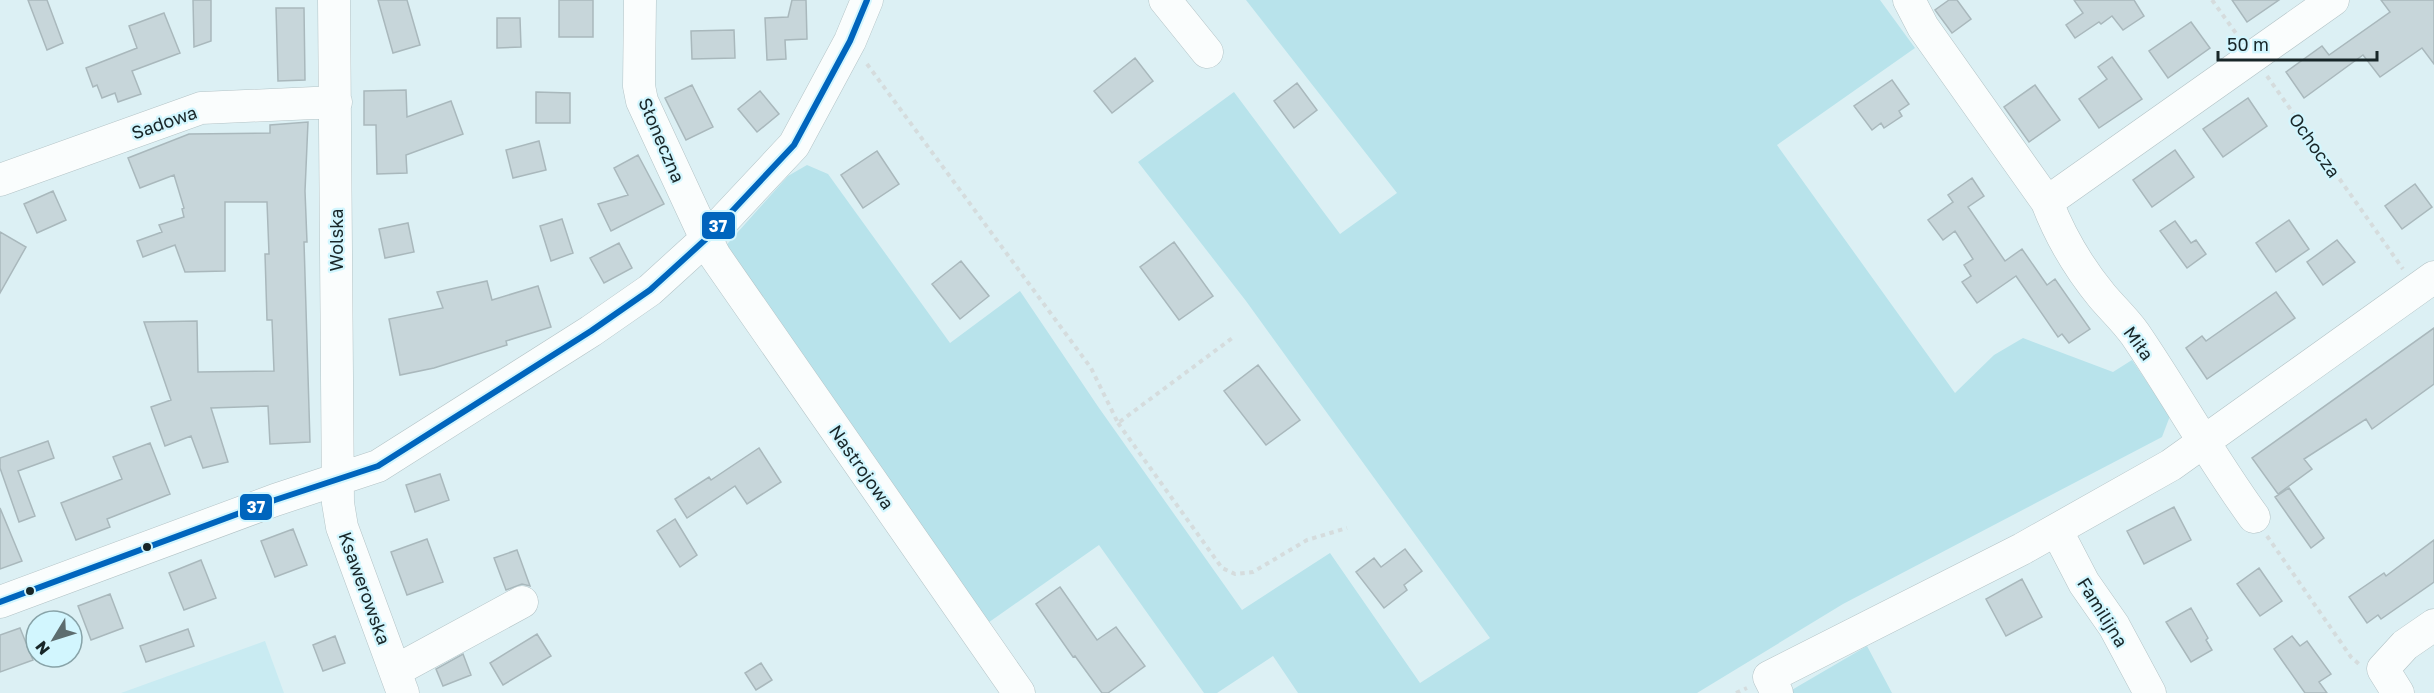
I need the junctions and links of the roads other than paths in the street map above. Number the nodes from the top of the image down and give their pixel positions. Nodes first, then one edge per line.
1 (334, 0) edge
2 (640, 0) edge
3 (867, 0) edge
4 (1165, 0) edge
5 (1909, 0) edge
6 (2333, 0) edge
7 (1207, 52) dead end
8 (336, 102) junction
9 (0, 180) edge
10 (2047, 202) junction
11 (706, 239) junction
12 (2426, 283) edge
13 (2202, 441) junction
14 (337, 481) junction
15 (2254, 517) road end
16 (2057, 531) junction
17 (0, 602) edge
18 (522, 602) dead end
19 (2434, 625) edge
20 (2390, 681) edge
21 (399, 682) edge
22 (1019, 693) edge
23 (1777, 693) edge
24 (2150, 693) edge

1 - 8 street, Wolska
2 - 11 street, Słoneczna
3 - 11 street
4 - 7 street
5 - 10 street, Miła
6 - 10 street
8 - 9 street, Sadowa
8 - 14 street, Wolska
10 - 13 street, Miła
11 - 14 street
11 - 22 street, Nastrojowa
12 - 13 street
13 - 15 street, Miła
13 - 16 street
14 - 17 street
14 - 21 street, Ksawerowska
16 - 23 street
16 - 24 street, Familijna
18 - 21 street
19 - 20 street

